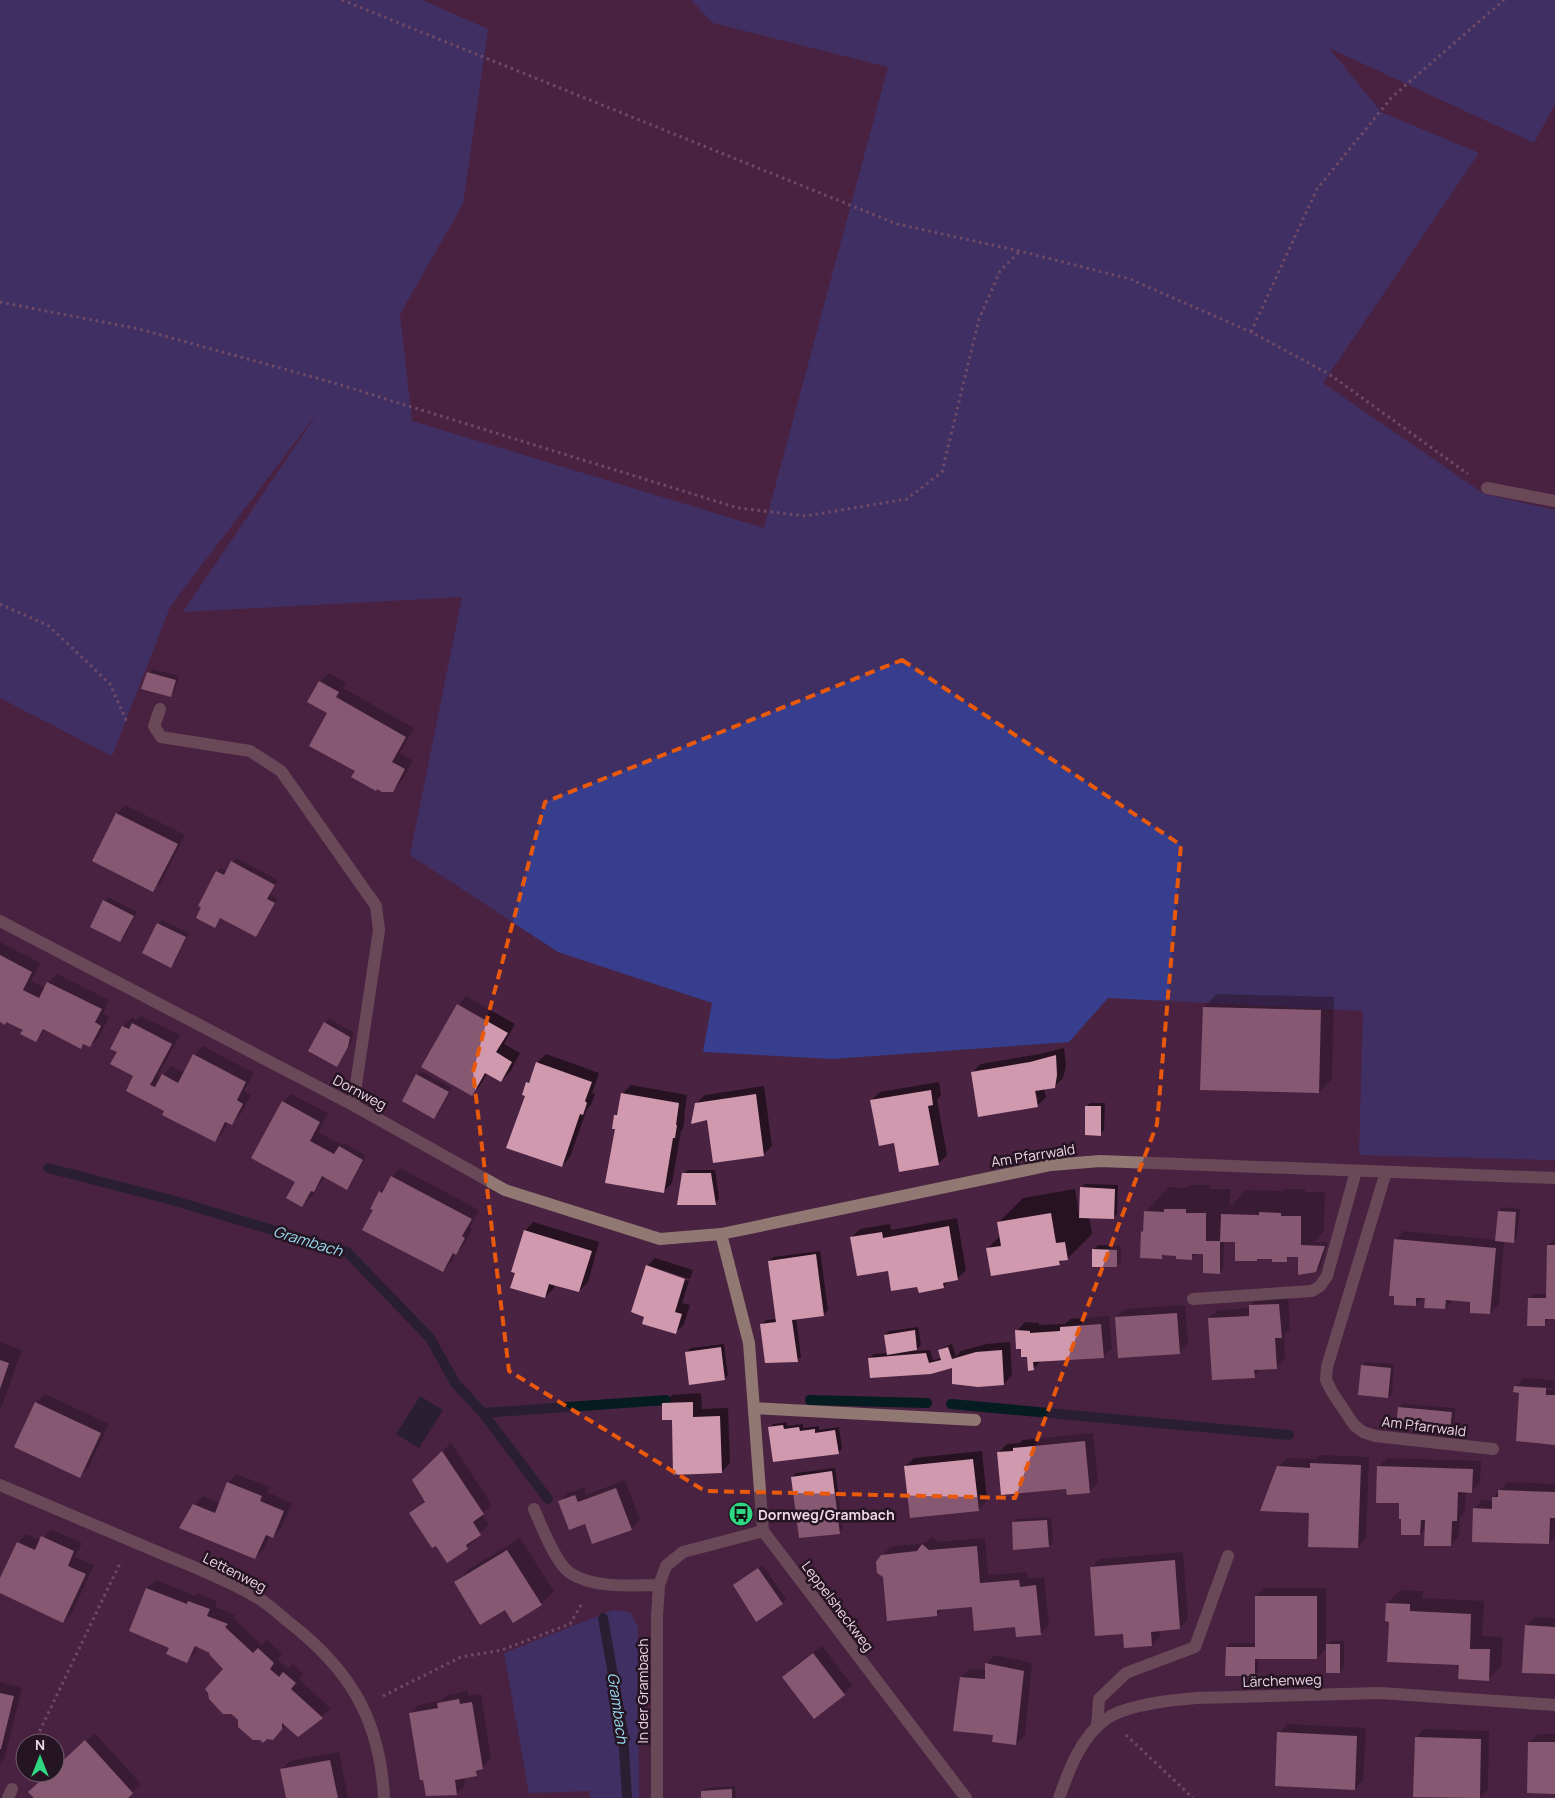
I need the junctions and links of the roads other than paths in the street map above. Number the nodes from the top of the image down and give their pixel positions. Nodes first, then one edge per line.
1 (1487, 488) road end
2 (1555, 501) edge
3 (160, 709) dead end
4 (0, 921) edge
5 (353, 1105) junction
6 (1356, 1172) junction
7 (1386, 1172) junction
8 (1555, 1178) edge
9 (721, 1234) junction
10 (1193, 1299) dead end
11 (754, 1408) junction
12 (975, 1420) dead end
13 (1493, 1449) dead end
14 (0, 1485) edge
15 (534, 1509) dead end
16 (763, 1531) junction
17 (1228, 1556) dead end
18 (659, 1585) junction
19 (1555, 1705) edge
20 (1097, 1727) junction
21 (384, 1798) edge
22 (658, 1798) edge
23 (966, 1798) edge
24 (1058, 1798) edge

1 - 2 street
3 - 5 street
4 - 5 street, Dornweg
5 - 9 street, Dornweg
6 - 7 street, Am Pfarrwald
6 - 9 street, Am Pfarrwald
6 - 10 street
7 - 8 street, Am Pfarrwald
7 - 13 street, Am Pfarrwald
9 - 11 street
11 - 12 street
11 - 16 street
14 - 21 street, Lettenweg
15 - 18 street
16 - 18 street, In der Grambach
16 - 23 street, Leppelsheckweg
17 - 20 street
18 - 22 street, In der Grambach
19 - 20 street, Lärchenweg
20 - 24 street, Lärchenweg

